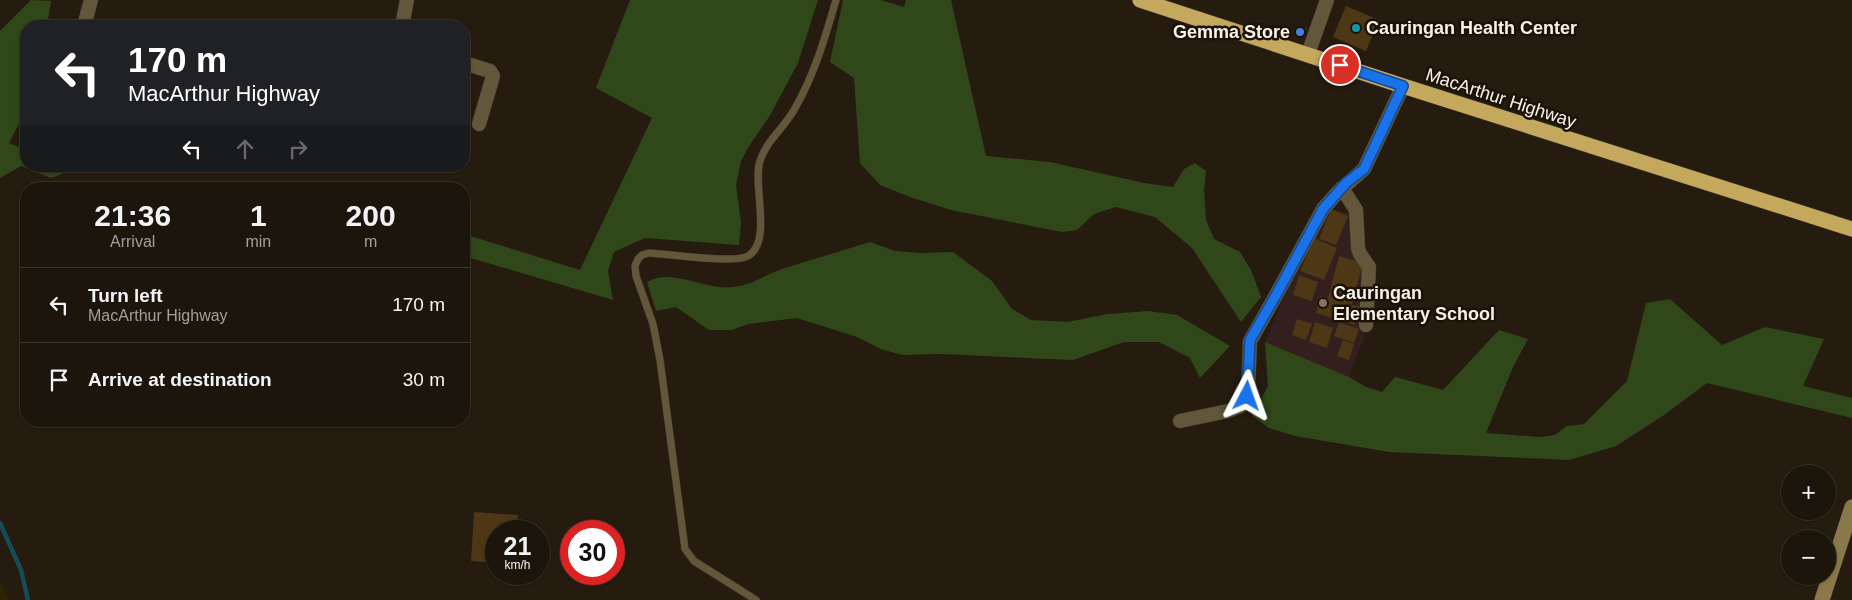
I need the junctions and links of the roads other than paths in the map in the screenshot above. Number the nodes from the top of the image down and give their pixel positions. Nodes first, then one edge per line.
1 (91, 0) edge
2 (407, 0) edge
3 (836, 0) edge
4 (1140, 0) edge
5 (1327, 0) edge
6 (86, 20) edge
7 (403, 20) edge
8 (1308, 54) junction
9 (470, 65) edge
10 (1403, 86) junction
11 (479, 124) dead end
12 (1342, 188) junction
13 (1852, 229) edge
14 (1366, 325) dead end
15 (1180, 420) dead end
16 (1852, 508) edge
17 (756, 600) edge
18 (1822, 600) edge

1 - 6 street
2 - 7 street
3 - 17 lane
4 - 8 highway, MacArthur Highway
5 - 8 street
8 - 10 highway, MacArthur Highway
9 - 11 street
10 - 12 street
10 - 13 highway, MacArthur Highway
12 - 14 street
12 - 15 street
16 - 18 street

